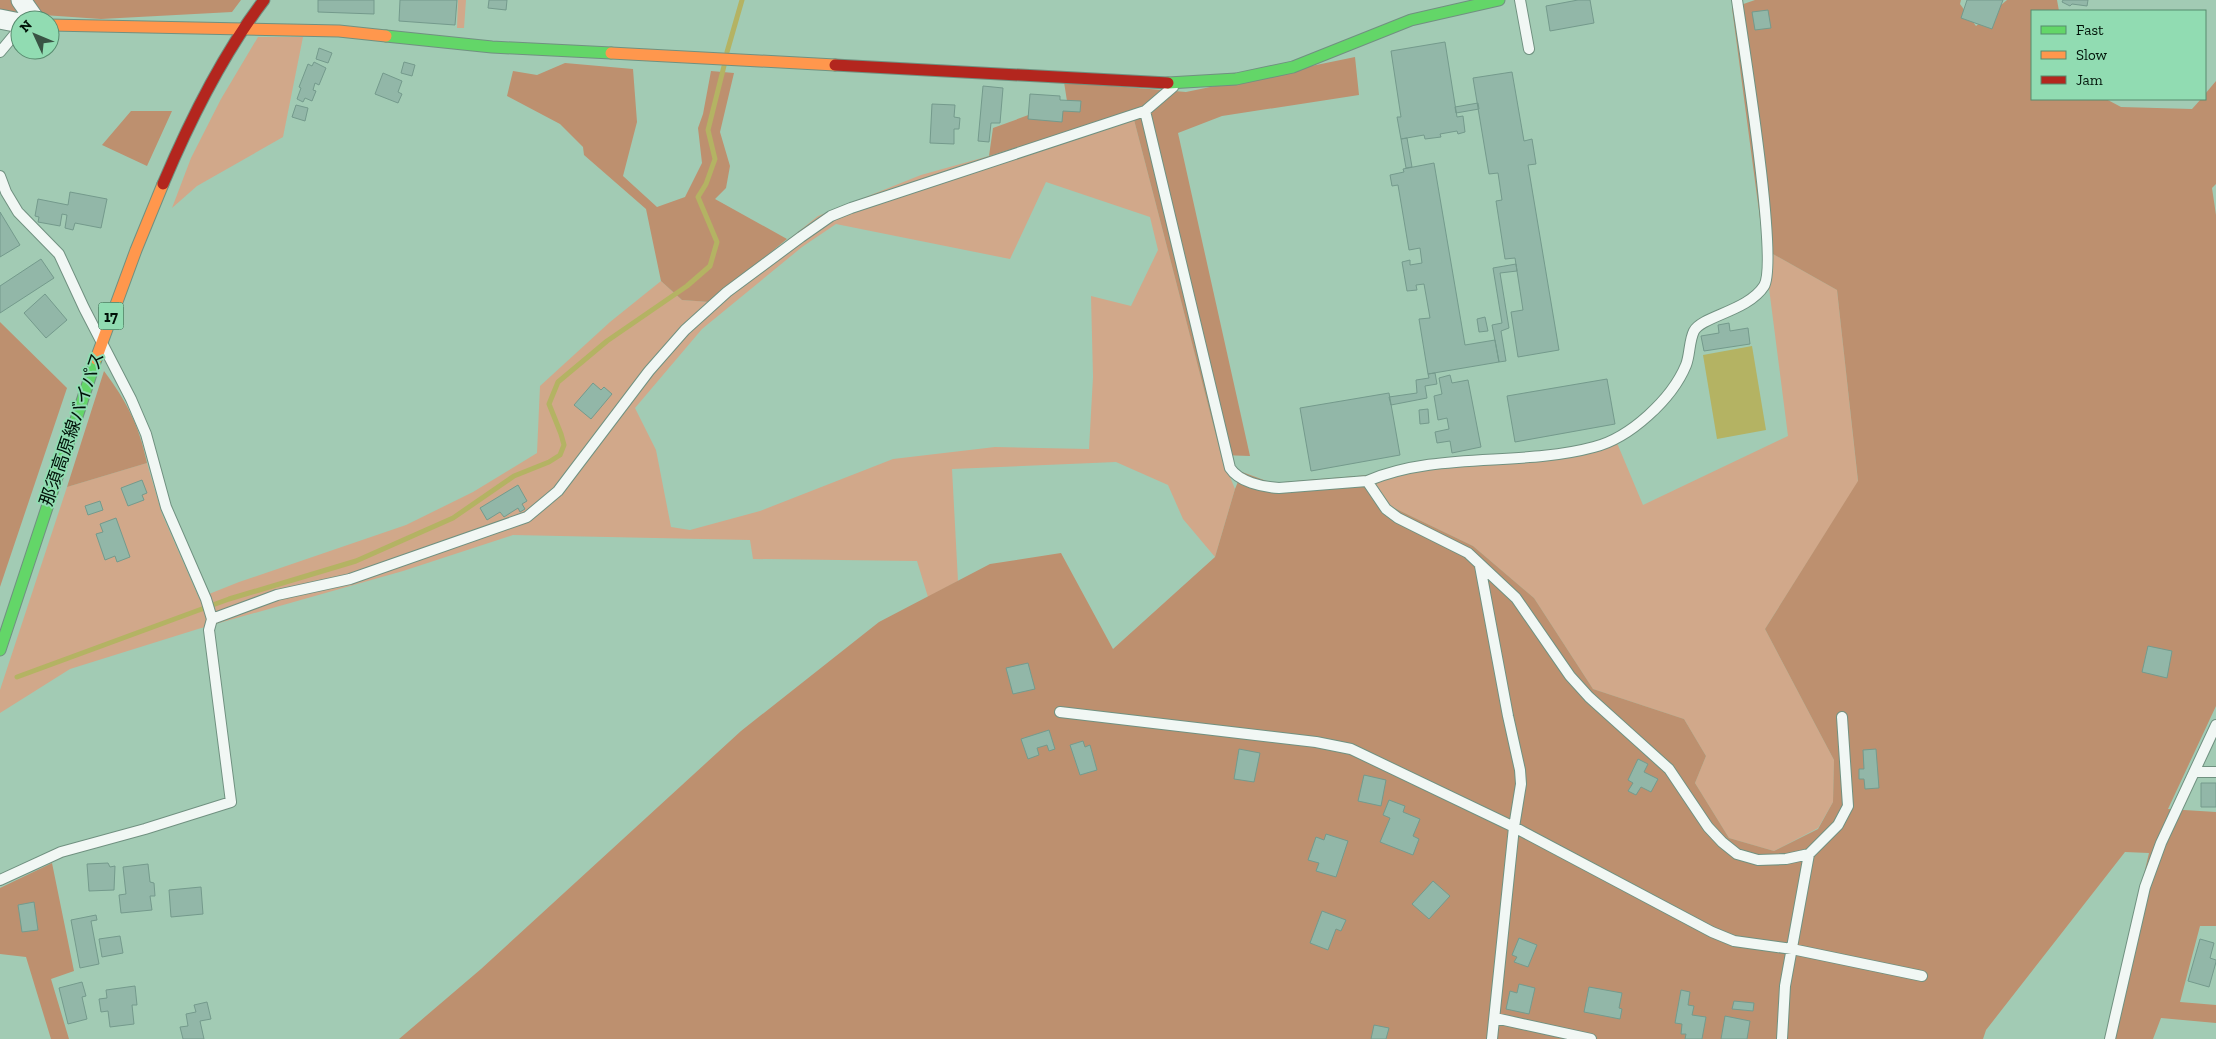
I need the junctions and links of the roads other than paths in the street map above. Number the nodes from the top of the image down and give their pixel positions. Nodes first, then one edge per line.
1 (264, 0) edge
2 (1499, 0) edge
3 (1520, 0) edge
4 (1737, 0) edge
5 (60, 25) edge
6 (242, 29) junction
7 (10, 40) edge
8 (1529, 49) dead end
9 (0, 52) edge
10 (1177, 83) junction
11 (1145, 111) junction
12 (0, 176) edge
13 (101, 343) junction
14 (1367, 481) junction
15 (1480, 566) junction
16 (211, 616) junction
17 (0, 650) edge
18 (1060, 712) dead end
19 (1842, 717) dead end
20 (2216, 725) edge
21 (2194, 772) junction
22 (2216, 772) edge
23 (1514, 827) junction
24 (1809, 854) junction
25 (0, 880) edge
26 (1792, 949) junction
27 (1922, 976) dead end
28 (1495, 1018) junction
29 (1492, 1039) edge
30 (1591, 1039) edge
31 (1782, 1039) edge
32 (2110, 1039) edge

1 - 6 street, 那須高原線バイパス / 17
2 - 10 street
3 - 8 lane
4 - 14 lane
5 - 6 street
6 - 10 street
6 - 13 street, 那須高原線バイパス / 17
7 - 9 lane
10 - 11 lane
11 - 14 lane
11 - 16 lane
12 - 13 lane
13 - 16 lane
13 - 17 street, 那須高原線バイパス / 17
14 - 15 lane
15 - 23 lane
15 - 24 lane
16 - 25 lane
18 - 23 lane
19 - 24 lane
20 - 21 lane
21 - 22 lane
21 - 32 lane
23 - 26 lane
23 - 28 lane
24 - 26 lane
26 - 27 lane
26 - 31 lane
28 - 29 lane
28 - 30 lane

